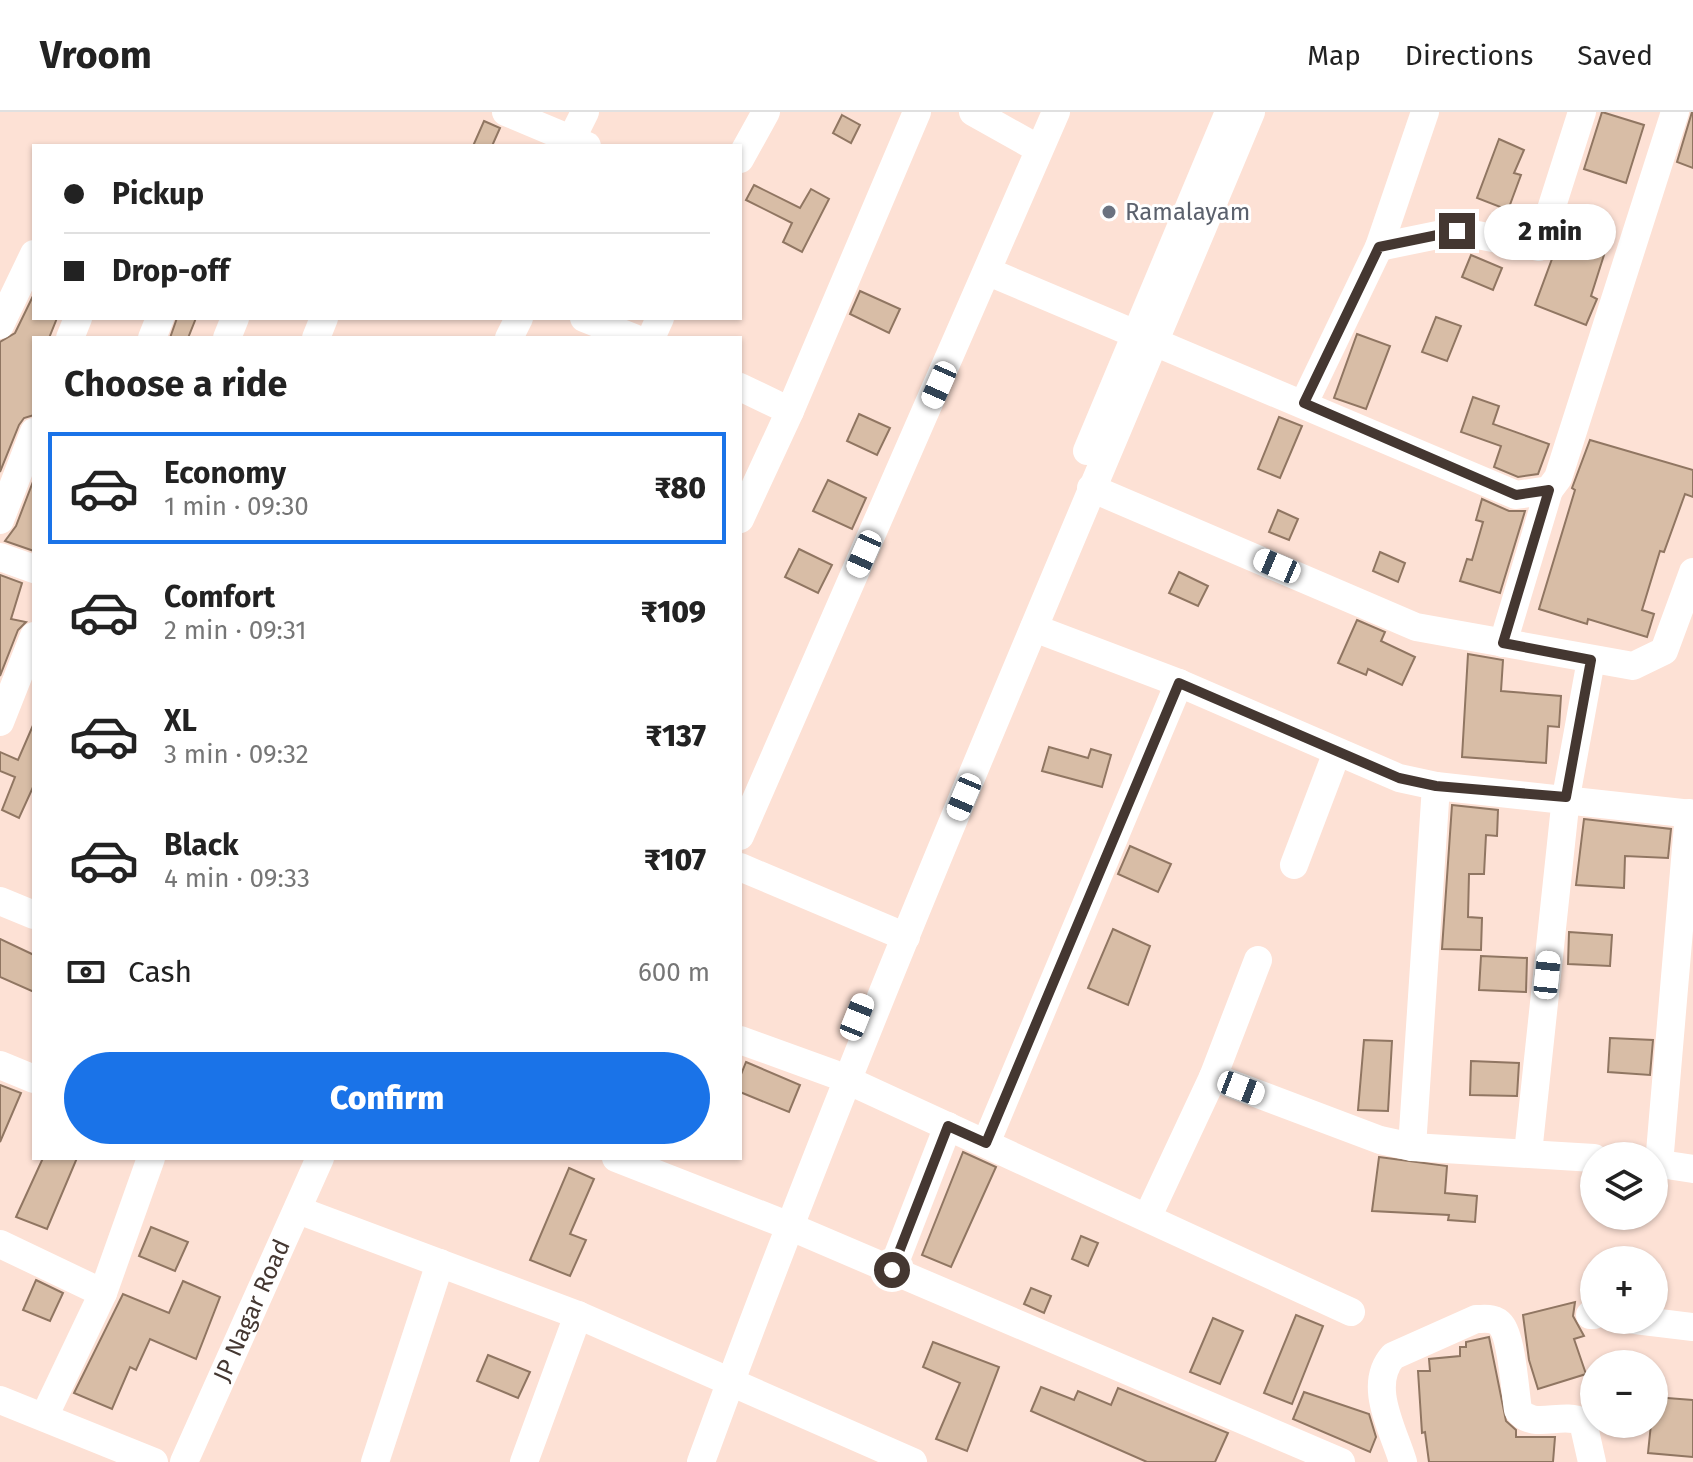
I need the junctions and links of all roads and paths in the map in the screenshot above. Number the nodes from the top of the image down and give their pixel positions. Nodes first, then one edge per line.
1 (506, 112) edge
2 (585, 112) edge
3 (766, 112) edge
4 (917, 112) edge
5 (973, 112) edge
6 (1056, 112) edge
7 (1229, 112) edge
8 (1251, 112) edge
9 (1425, 112) edge
10 (1582, 112) edge
11 (1675, 112) edge
12 (1682, 112) edge
13 (1693, 116) edge
14 (580, 142) edge
15 (1039, 149) junction
16 (742, 155) edge
17 (1379, 247) junction
18 (32, 258) edge
19 (989, 272) junction
20 (589, 320) edge
21 (0, 325) edge
22 (629, 336) edge
23 (1145, 338) junction
24 (742, 388) edge
25 (1304, 403) junction
26 (790, 411) junction
27 (32, 437) edge
28 (1091, 488) junction
29 (1549, 490) junction
30 (742, 515) edge
31 (0, 520) edge
32 (0, 557) edge
33 (32, 568) edge
34 (1693, 572) edge
35 (1687, 613) edge
36 (1034, 628) junction
37 (32, 642) edge
38 (1503, 643) junction
39 (1591, 660) junction
40 (1179, 683) junction
41 (15, 696) edge
42 (0, 722) edge
43 (1337, 752) junction
44 (1436, 786) junction
45 (1566, 797) junction
46 (1691, 814) edge
47 (742, 831) edge
48 (1294, 865) dead end
49 (742, 868) edge
50 (0, 901) edge
51 (32, 914) edge
52 (899, 934) junction
53 (1258, 960) dead end
54 (742, 1041) edge
55 (0, 1065) edge
56 (840, 1077) junction
57 (1213, 1077) junction
58 (32, 1078) edge
59 (948, 1126) junction
60 (1658, 1142) edge
61 (986, 1143) junction
62 (1412, 1147) junction
63 (1528, 1153) junction
64 (1580, 1157) edge
65 (150, 1160) edge
66 (319, 1160) edge
67 (621, 1160) edge
68 (1668, 1166) edge
69 (1693, 1169) edge
70 (298, 1210) junction
71 (1148, 1216) junction
72 (784, 1224) junction
73 (0, 1244) edge
74 (440, 1263) junction
75 (892, 1270) junction
76 (103, 1293) junction
77 (1351, 1312) dead end
78 (578, 1315) junction
79 (1668, 1324) edge
80 (1693, 1327) edge
81 (724, 1379) junction
82 (0, 1400) edge
83 (44, 1417) junction
84 (907, 1461) edge
85 (154, 1462) edge
86 (184, 1462) edge
87 (375, 1462) edge
88 (524, 1462) edge
89 (682, 1462) edge
90 (701, 1462) edge
91 (1341, 1462) edge
92 (1403, 1462) edge
93 (1592, 1462) edge

1 - 14 street
2 - 14 street
3 - 16 street
4 - 26 street
5 - 15 street
6 - 15 street
7 - 23 street
8 - 23 street
9 - 17 street
10 - 17 street
11 - 29 street
12 - 13 street
15 - 19 street
17 - 25 street
18 - 21 street
19 - 23 street
19 - 47 street
20 - 22 street
23 - 25 street
23 - 28 street
23 - 52 street
24 - 26 street
25 - 29 street
26 - 30 street
27 - 31 street
28 - 36 street
28 - 38 street
29 - 38 street
32 - 33 street
34 - 35 street
35 - 39 street
36 - 40 street
36 - 52 street
37 - 41 street
38 - 39 street
39 - 45 street
40 - 43 street
40 - 61 street
41 - 42 street
43 - 44 street
43 - 48 street
44 - 45 street
44 - 62 street
45 - 46 street
45 - 63 street
46 - 60 street
49 - 52 street
50 - 51 street
52 - 56 street
53 - 57 street
54 - 56 street
55 - 58 street
56 - 59 street
56 - 72 street
57 - 62 street
57 - 71 street
59 - 61 street
59 - 75 street
61 - 71 street
62 - 63 street
63 - 64 street
65 - 76 street
66 - 70 street, JP Nagar Road
67 - 72 street
68 - 69 street
70 - 74 street
70 - 86 street, JP Nagar Road
71 - 77 street
72 - 75 street
72 - 81 street
73 - 76 street
74 - 78 street
74 - 87 street
75 - 91 street
76 - 83 street
78 - 81 street
78 - 88 street
79 - 80 street
81 - 84 street
81 - 89 street
81 - 90 street
82 - 83 street
83 - 85 street
92 - 93 street

